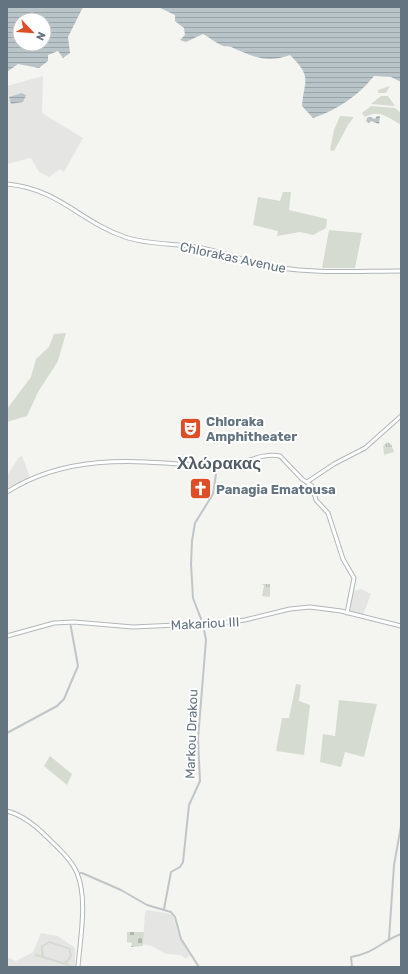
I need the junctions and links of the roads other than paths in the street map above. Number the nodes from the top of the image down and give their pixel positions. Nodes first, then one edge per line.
1 (7, 184) edge
2 (401, 271) edge
3 (401, 416) edge
4 (217, 467) junction
5 (307, 482) junction
6 (7, 492) edge
7 (347, 613) junction
8 (70, 622) junction
9 (203, 624) junction
10 (401, 626) edge
11 (7, 636) edge
12 (7, 733) edge
13 (7, 811) edge
14 (401, 826) edge
15 (77, 873) junction
16 (164, 909) junction
17 (401, 934) edge
18 (389, 940) junction
19 (78, 967) edge
20 (200, 967) edge
21 (352, 967) edge

1 - 2 main road, Chlorakas Avenue
3 - 5 main road
4 - 5 main road
4 - 6 main road
4 - 9 street, Markou Drakou
5 - 7 main road
7 - 9 main road, Makariou III
7 - 10 main road, Makariou III
8 - 9 main road, Makariou III
8 - 11 main road, Makariou III
8 - 12 street
9 - 16 street, Markou Drakou
13 - 15 main road
14 - 18 street
15 - 16 street
15 - 19 main road
16 - 20 street
17 - 18 street
18 - 21 street

